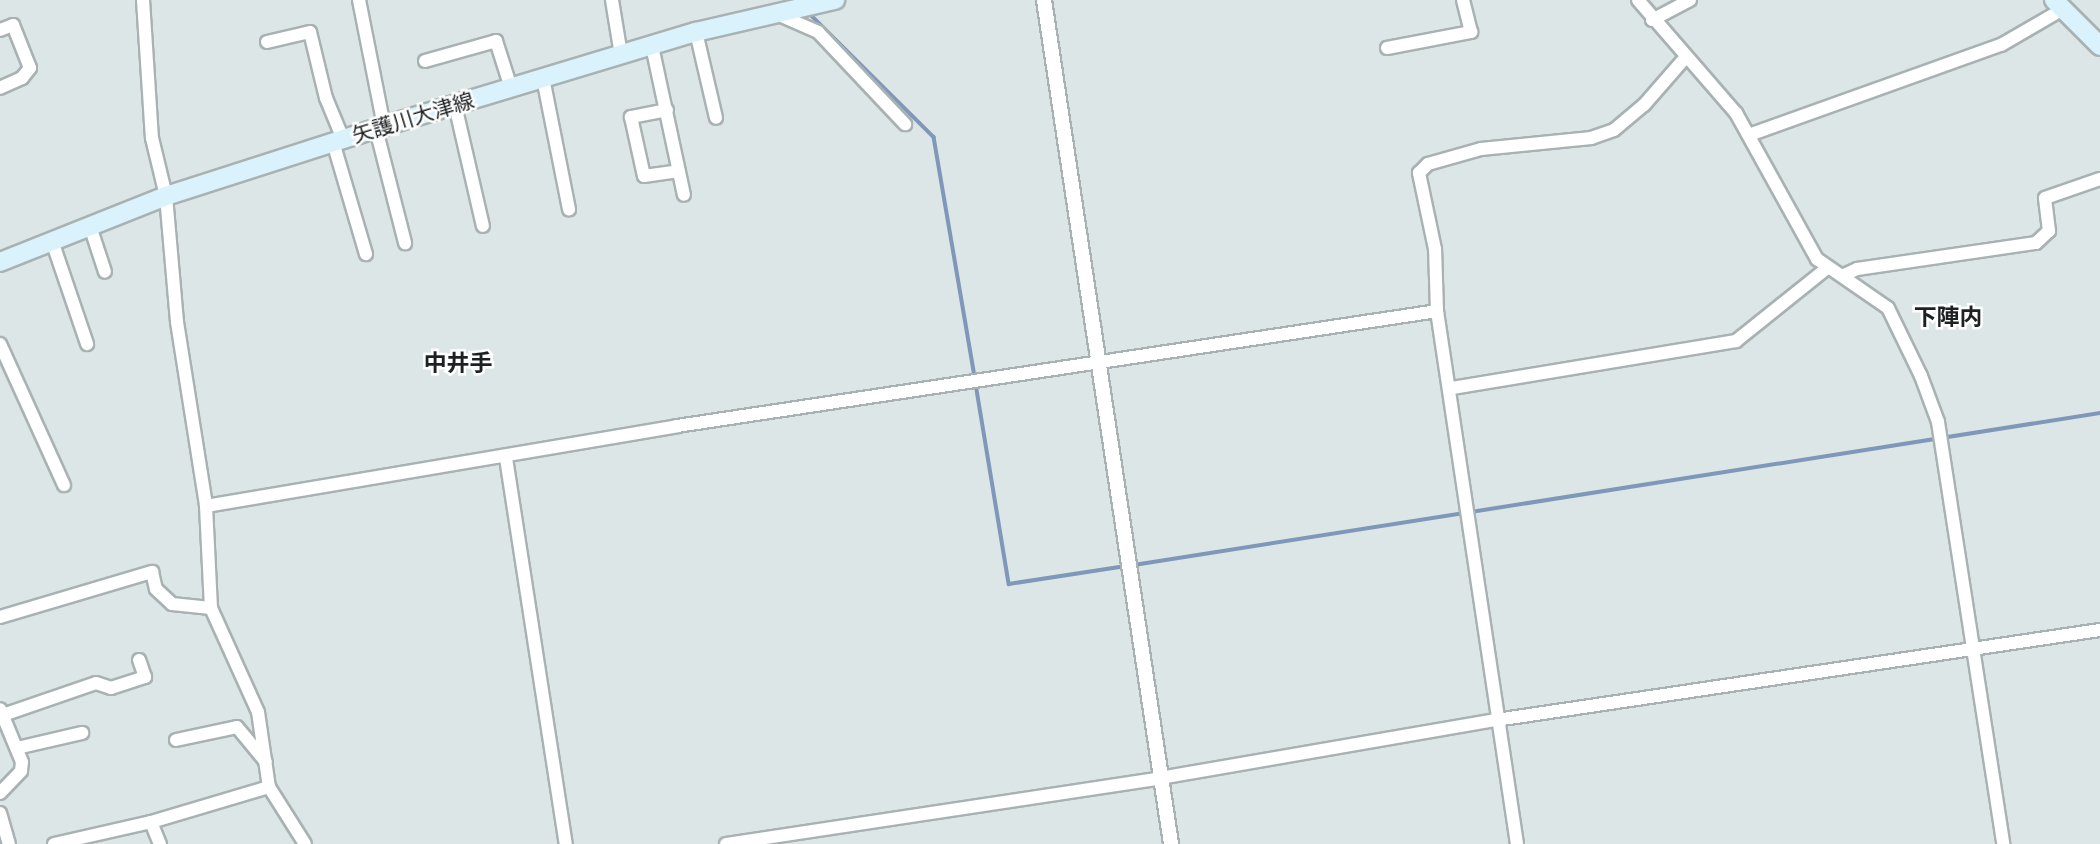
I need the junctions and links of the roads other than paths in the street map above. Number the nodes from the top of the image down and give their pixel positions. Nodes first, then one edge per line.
1 (143, 0) edge
2 (359, 0) edge
3 (612, 0) edge
4 (835, 0) edge
5 (1044, 0) edge
6 (1463, 0) edge
7 (1638, 0) edge
8 (1690, 0) edge
9 (812, 2) edge
10 (2058, 5) edge
11 (777, 13) junction
12 (1652, 20) junction
13 (0, 30) edge
14 (696, 32) junction
15 (267, 42) dead end
16 (652, 46) junction
17 (2100, 46) edge
18 (1387, 48) dead end
19 (621, 55) junction
20 (1685, 58) junction
21 (425, 61) dead end
22 (543, 78) junction
23 (0, 88) edge
24 (511, 88) junction
25 (456, 105) junction
26 (667, 110) junction
27 (716, 118) dead end
28 (905, 124) dead end
29 (380, 127) junction
30 (1749, 135) junction
31 (338, 141) junction
32 (679, 171) junction
33 (2100, 179) edge
34 (684, 195) dead end
35 (166, 196) junction
36 (569, 209) dead end
37 (90, 226) junction
38 (483, 226) dead end
39 (52, 241) junction
40 (405, 243) dead end
41 (366, 254) dead end
42 (0, 262) edge
43 (1827, 268) junction
44 (105, 272) dead end
45 (1844, 275) junction
46 (1437, 311) junction
47 (0, 344) edge
48 (87, 344) dead end
49 (1101, 364) junction
50 (1452, 388) junction
51 (506, 458) junction
52 (64, 485) dead end
53 (206, 506) junction
54 (211, 608) junction
55 (0, 617) edge
56 (2100, 630) edge
57 (1974, 650) junction
58 (139, 660) dead end
59 (2, 711) edge
60 (1496, 720) junction
61 (82, 733) dead end
62 (176, 740) dead end
63 (17, 748) junction
64 (266, 762) junction
65 (1160, 778) junction
66 (269, 787) junction
67 (0, 792) edge
68 (0, 813) edge
69 (151, 822) junction
70 (9, 844) edge
71 (54, 844) edge
72 (160, 844) edge
73 (305, 844) edge
74 (566, 844) edge
75 (726, 844) edge
76 (1171, 844) edge
77 (1517, 844) edge
78 (2003, 844) edge

1 - 35 street
2 - 29 street
3 - 19 street
4 - 9 main road, 矢護川大津線
5 - 49 street
6 - 18 street
7 - 12 street
8 - 12 street
9 - 11 main road, 矢護川大津線
10 - 17 main road
10 - 30 street
11 - 14 main road, 矢護川大津線
11 - 28 street
12 - 20 street
13 - 23 street
14 - 16 main road, 矢護川大津線
14 - 27 street
15 - 31 street
16 - 19 main road, 矢護川大津線
16 - 26 street
19 - 22 main road, 矢護川大津線
20 - 30 street
20 - 46 street
21 - 24 street
22 - 24 main road, 矢護川大津線
22 - 36 street
24 - 25 main road, 矢護川大津線
25 - 29 main road, 矢護川大津線
25 - 38 street
26 - 32 street
26 - 32 street
29 - 31 main road, 矢護川大津線
29 - 40 street
30 - 43 street
31 - 35 main road, 矢護川大津線
31 - 41 street
32 - 34 street
33 - 45 street
35 - 37 main road, 矢護川大津線
35 - 53 street
37 - 39 main road, 矢護川大津線
37 - 44 street
39 - 42 main road, 矢護川大津線
39 - 48 street
43 - 45 street
43 - 50 street
45 - 57 street
46 - 49 street
46 - 50 street
47 - 52 street
49 - 51 street
49 - 65 street
50 - 60 street
51 - 53 street
51 - 74 street
53 - 54 street
54 - 55 street
54 - 64 street
56 - 57 street
57 - 60 street
57 - 78 street
58 - 59 street
59 - 63 street
60 - 65 street
60 - 77 street
61 - 63 street
62 - 64 street
63 - 67 street
64 - 66 street
65 - 75 street
65 - 76 street
66 - 69 street
66 - 73 street
68 - 70 street
69 - 71 street
69 - 72 street

